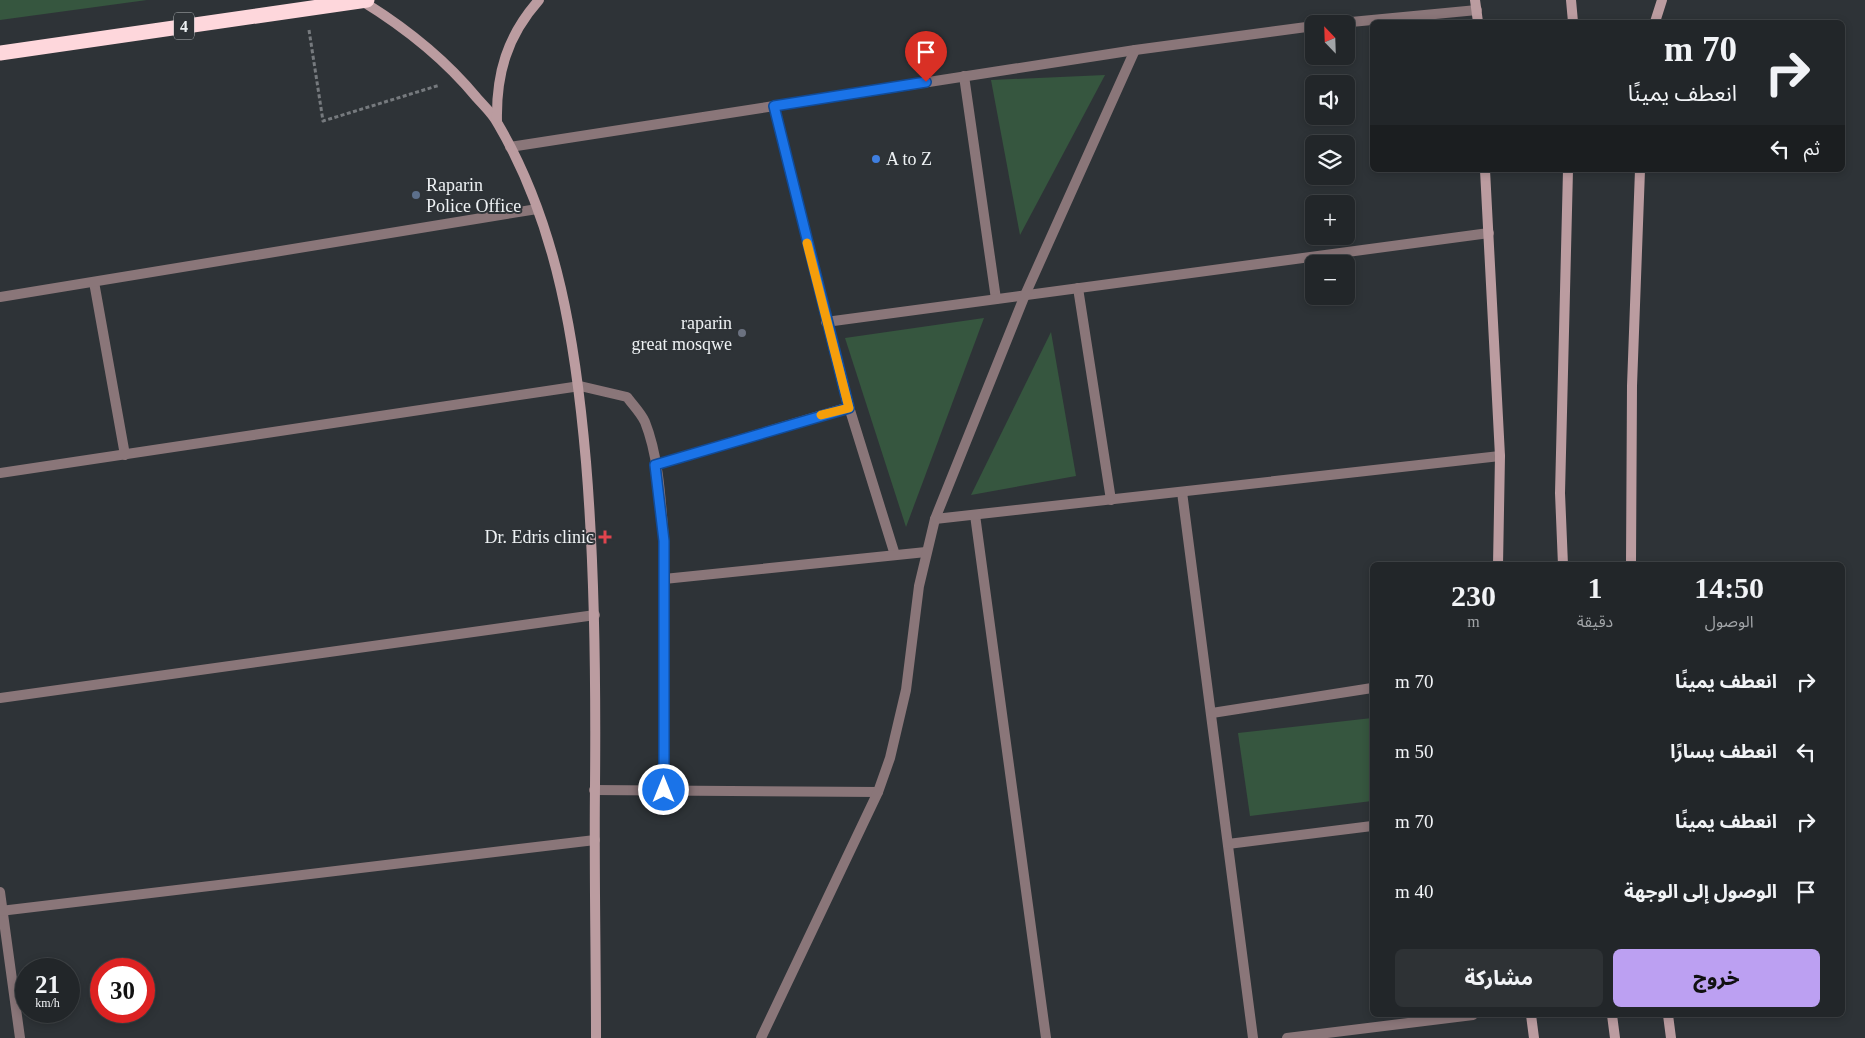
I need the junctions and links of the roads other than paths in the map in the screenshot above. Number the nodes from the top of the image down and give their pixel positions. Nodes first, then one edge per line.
1 (365, 0) edge
2 (539, 0) edge
3 (1571, 0) edge
4 (1662, 0) edge
5 (1476, 5) edge
6 (1478, 20) edge
7 (1573, 20) edge
8 (1656, 20) edge
9 (1355, 21) edge
10 (1305, 27) edge
11 (1135, 50) junction
12 (0, 53) edge
13 (964, 76) junction
14 (774, 106) junction
15 (496, 121) junction
16 (510, 147) junction
17 (1485, 172) edge
18 (1568, 172) edge
19 (1640, 172) edge
20 (537, 209) junction
21 (1489, 233) junction
22 (94, 282) junction
23 (1078, 288) junction
24 (1025, 295) junction
25 (0, 297) edge
26 (996, 299) junction
27 (826, 322) junction
28 (580, 386) junction
29 (849, 408) junction
30 (125, 455) junction
31 (1500, 456) junction
32 (655, 465) junction
33 (0, 473) edge
34 (1182, 492) junction
35 (1111, 500) junction
36 (975, 516) junction
37 (935, 519) junction
38 (926, 552) junction
39 (895, 555) junction
40 (1498, 562) edge
41 (1563, 562) edge
42 (1631, 562) edge
43 (664, 579) junction
44 (595, 615) junction
45 (1370, 688) edge
46 (0, 698) edge
47 (1212, 712) junction
48 (594, 790) junction
49 (664, 790) junction
50 (878, 792) junction
51 (1370, 826) edge
52 (595, 840) junction
53 (1228, 844) junction
54 (0, 892) edge
55 (1, 911) edge
56 (1457, 1017) edge
57 (1531, 1017) edge
58 (1612, 1017) edge
59 (1668, 1017) edge
60 (20, 1038) edge
61 (596, 1038) edge
62 (761, 1038) edge
63 (1046, 1038) edge
64 (1253, 1038) edge
65 (1287, 1038) edge
66 (1534, 1038) edge
67 (1615, 1038) edge
68 (1670, 1038) edge

1 - 12 highway, 4
1 - 15 street
2 - 15 street
3 - 7 street
4 - 8 street
5 - 6 street
5 - 9 street
10 - 11 street
11 - 13 street
11 - 24 street
13 - 14 street
13 - 26 street
14 - 16 street
14 - 27 street
15 - 16 street
16 - 20 street
17 - 21 street
18 - 41 street
19 - 42 street
20 - 22 street
20 - 28 street
21 - 23 street
21 - 31 street
22 - 25 street
22 - 30 street
23 - 24 street
23 - 35 street
24 - 26 street
24 - 37 street
26 - 27 street
27 - 29 street
28 - 30 street
28 - 32 street
28 - 44 street
29 - 32 street
29 - 39 street
30 - 33 street
31 - 34 street
31 - 40 street
32 - 43 street
34 - 35 street
34 - 47 street
35 - 36 street
36 - 37 street
36 - 63 street
37 - 38 street
38 - 39 street
38 - 50 street
39 - 43 street
43 - 49 street
44 - 46 street
44 - 48 street
45 - 47 street
47 - 53 street
48 - 49 street
48 - 52 street
49 - 50 street
50 - 62 street
51 - 53 street
52 - 55 street
52 - 61 street
53 - 64 street
54 - 55 street
55 - 60 street
56 - 65 street
57 - 66 street
58 - 67 street
59 - 68 street

